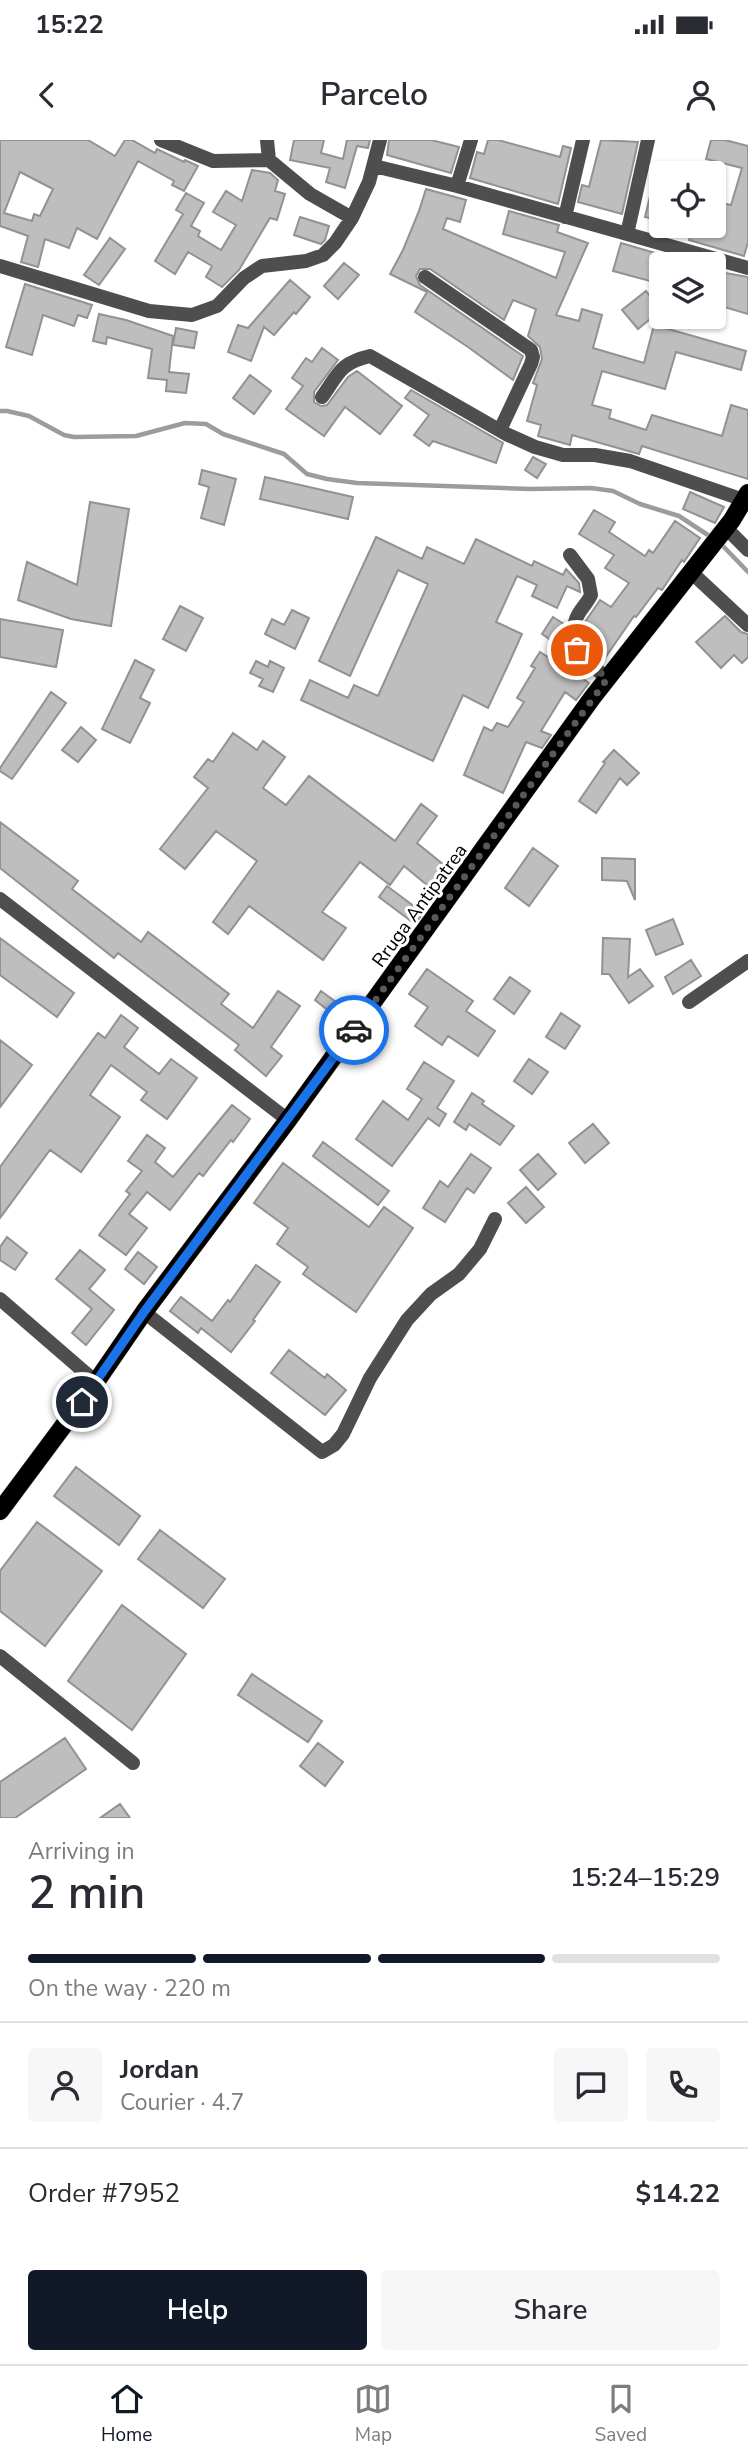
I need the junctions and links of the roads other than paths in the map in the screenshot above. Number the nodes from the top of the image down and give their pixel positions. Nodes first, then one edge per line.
1 (161, 140) edge
2 (267, 140) edge
3 (380, 140) edge
4 (471, 140) edge
5 (583, 140) edge
6 (648, 140) edge
7 (269, 160) junction
8 (374, 166) junction
9 (457, 187) junction
10 (565, 217) junction
11 (352, 218) junction
12 (627, 234) junction
13 (0, 266) edge
14 (748, 268) edge
15 (425, 277) dead end
16 (322, 397) dead end
17 (500, 430) junction
18 (746, 497) edge
19 (718, 537) junction
20 (748, 550) edge
21 (570, 555) dead end
22 (691, 572) junction
23 (748, 625) edge
24 (607, 679) junction
25 (0, 899) edge
26 (748, 961) edge
27 (689, 1002) dead end
28 (288, 1119) junction
29 (495, 1219) dead end
30 (0, 1299) edge
31 (144, 1312) junction
32 (96, 1382) junction
33 (0, 1511) edge
34 (0, 1656) edge
35 (133, 1763) dead end

1 - 7 street
2 - 7 street
3 - 8 street
4 - 9 street
5 - 10 street
6 - 12 street
7 - 11 street
8 - 9 street
8 - 11 street
9 - 10 street
10 - 12 street
11 - 13 street
12 - 14 street
15 - 17 street
16 - 17 street
17 - 18 street
18 - 19 main road, Rruga Antipatrea
19 - 20 street
19 - 22 main road, Rruga Antipatrea
21 - 24 street
22 - 23 street
22 - 24 main road, Rruga Antipatrea
24 - 28 main road, Rruga Antipatrea
25 - 28 street
26 - 27 street
28 - 31 main road, Rruga Antipatrea
29 - 31 street
30 - 32 street
31 - 32 main road, Rruga Antipatrea
32 - 33 main road, Rruga Antipatrea
34 - 35 street

